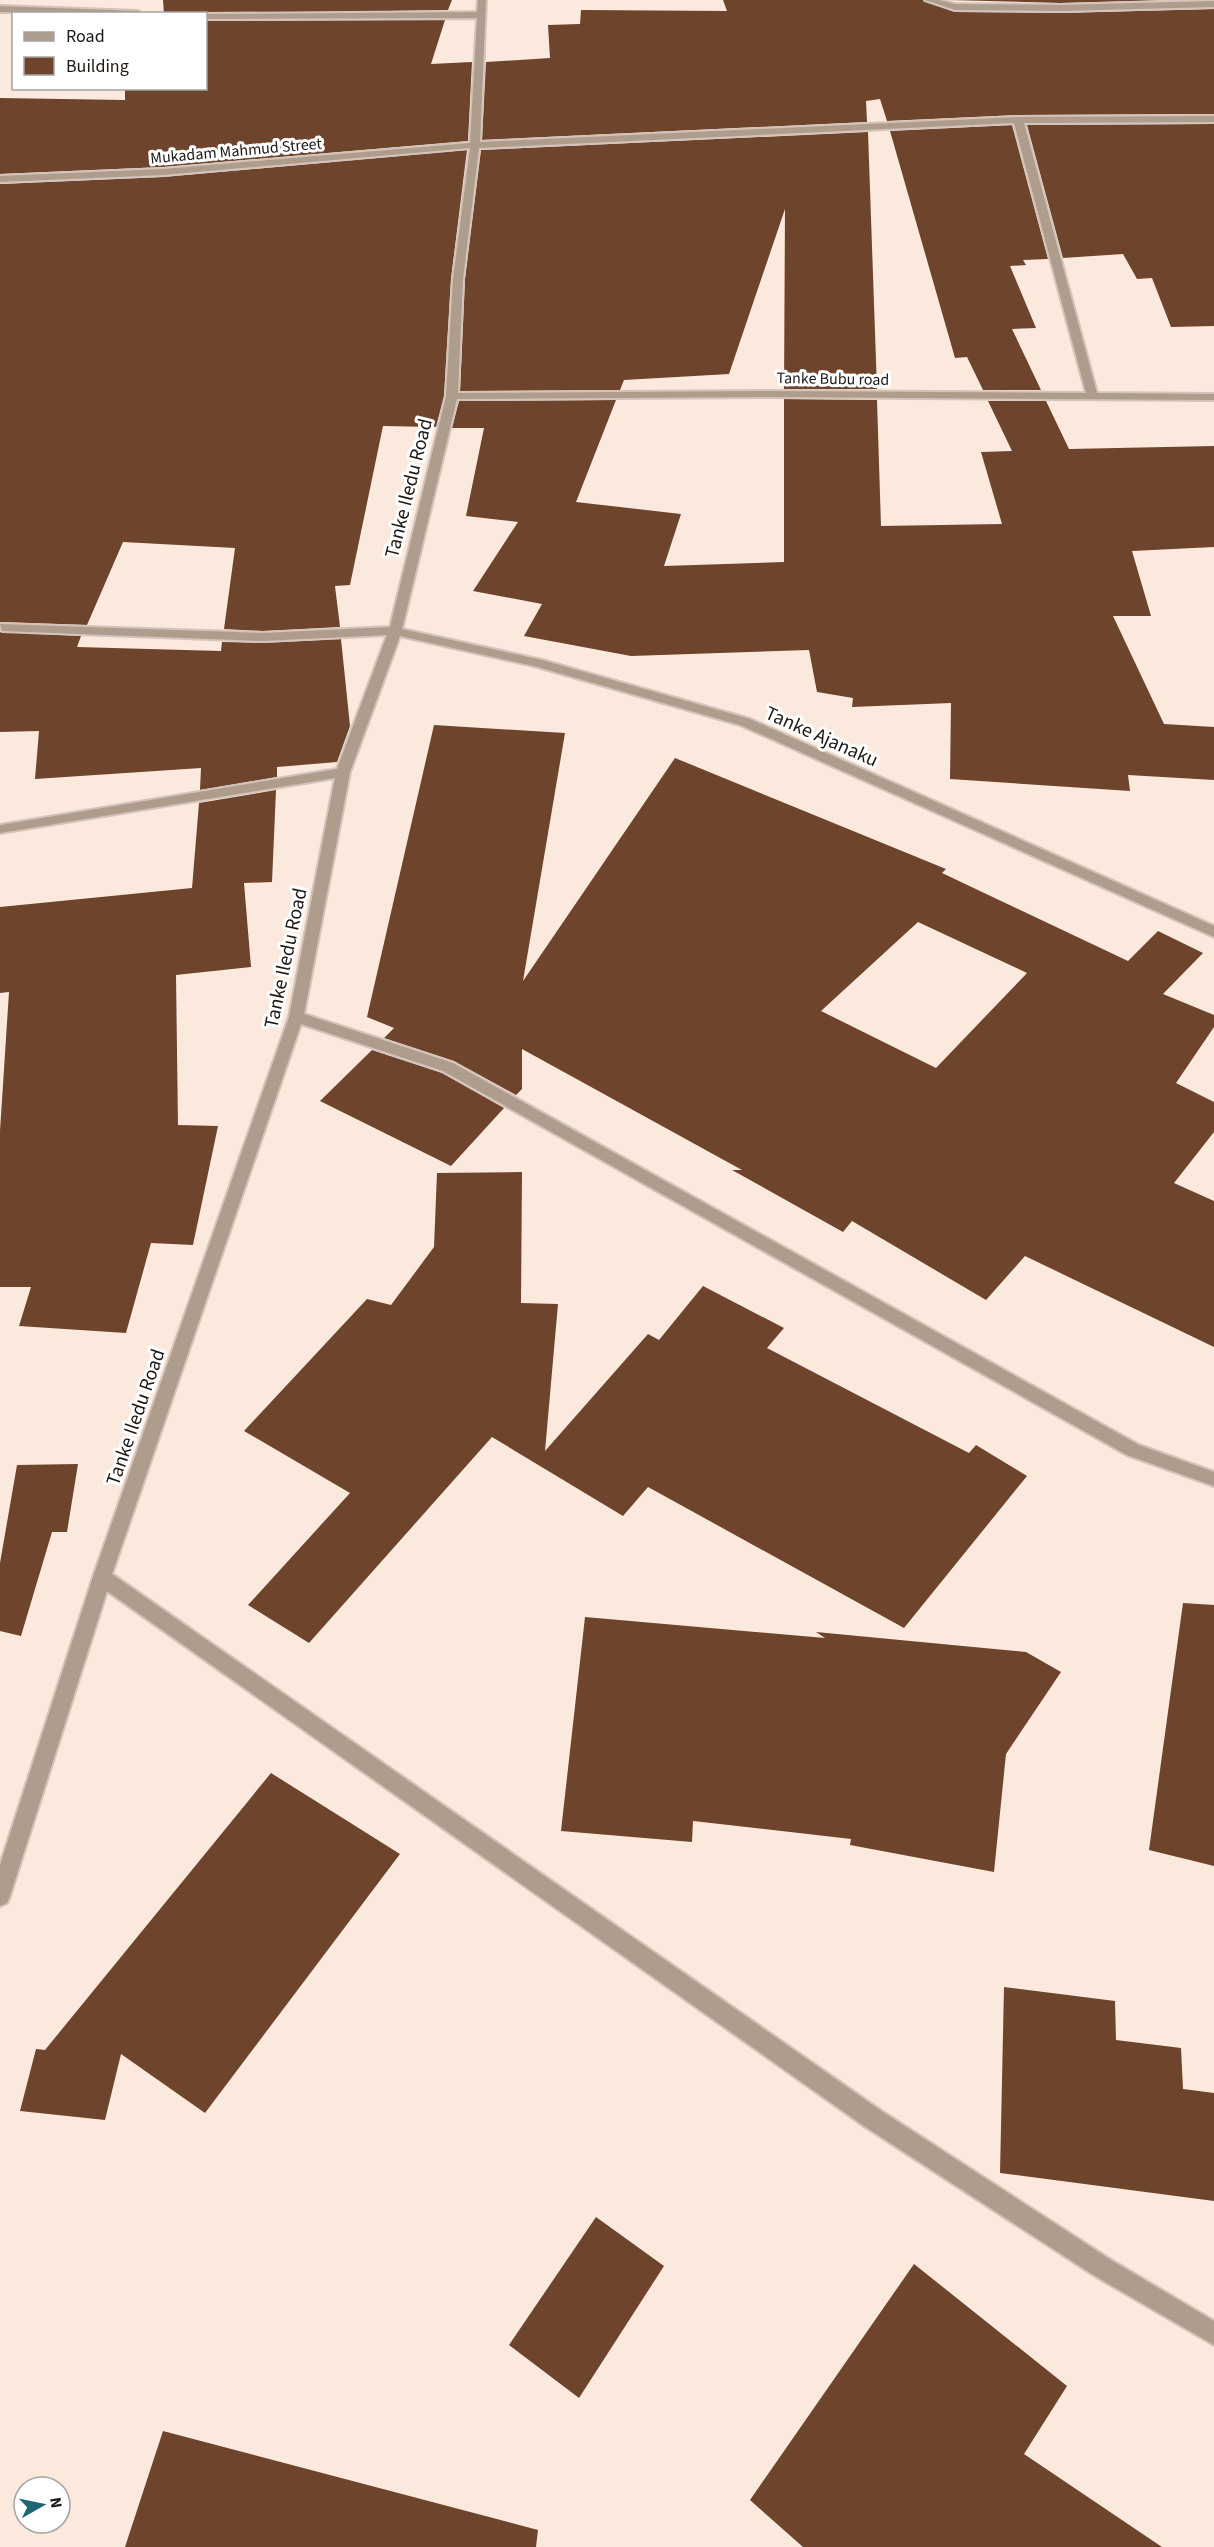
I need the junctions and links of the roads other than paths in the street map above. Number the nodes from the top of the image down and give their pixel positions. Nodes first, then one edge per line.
1 (929, 0) edge
2 (1214, 4) edge
3 (481, 7) edge
4 (0, 9) edge
5 (83, 12) edge
6 (207, 16) edge
7 (1214, 119) edge
8 (1018, 120) junction
9 (475, 145) junction
10 (0, 179) edge
11 (452, 396) junction
12 (1093, 397) junction
13 (1214, 397) edge
14 (2, 627) dead end
15 (395, 631) junction
16 (344, 772) junction
17 (0, 829) edge
18 (1214, 932) edge
19 (297, 1017) junction
20 (1214, 1479) edge
21 (102, 1577) junction
22 (0, 1896) edge
23 (1214, 2334) edge

1 - 2 street
3 - 6 street
3 - 9 street, Tanke Iledu Road
4 - 5 street
7 - 8 street, Mukadam Mahmud Street
8 - 9 street, Mukadam Mahmud Street
8 - 12 street
9 - 10 street, Mukadam Mahmud Street
9 - 11 street, Tanke Iledu Road
11 - 12 street, Tanke Bubu road
11 - 15 street, Tanke Iledu Road
12 - 13 street, Tanke Bubu road
14 - 15 street, Tanke Ajanaku
15 - 16 street, Tanke Iledu Road
15 - 18 street, Tanke Ajanaku
16 - 17 street
16 - 19 street, Tanke Iledu Road
19 - 20 street
19 - 21 street, Tanke Iledu Road
21 - 22 street, Tanke Iledu Road
21 - 23 street

